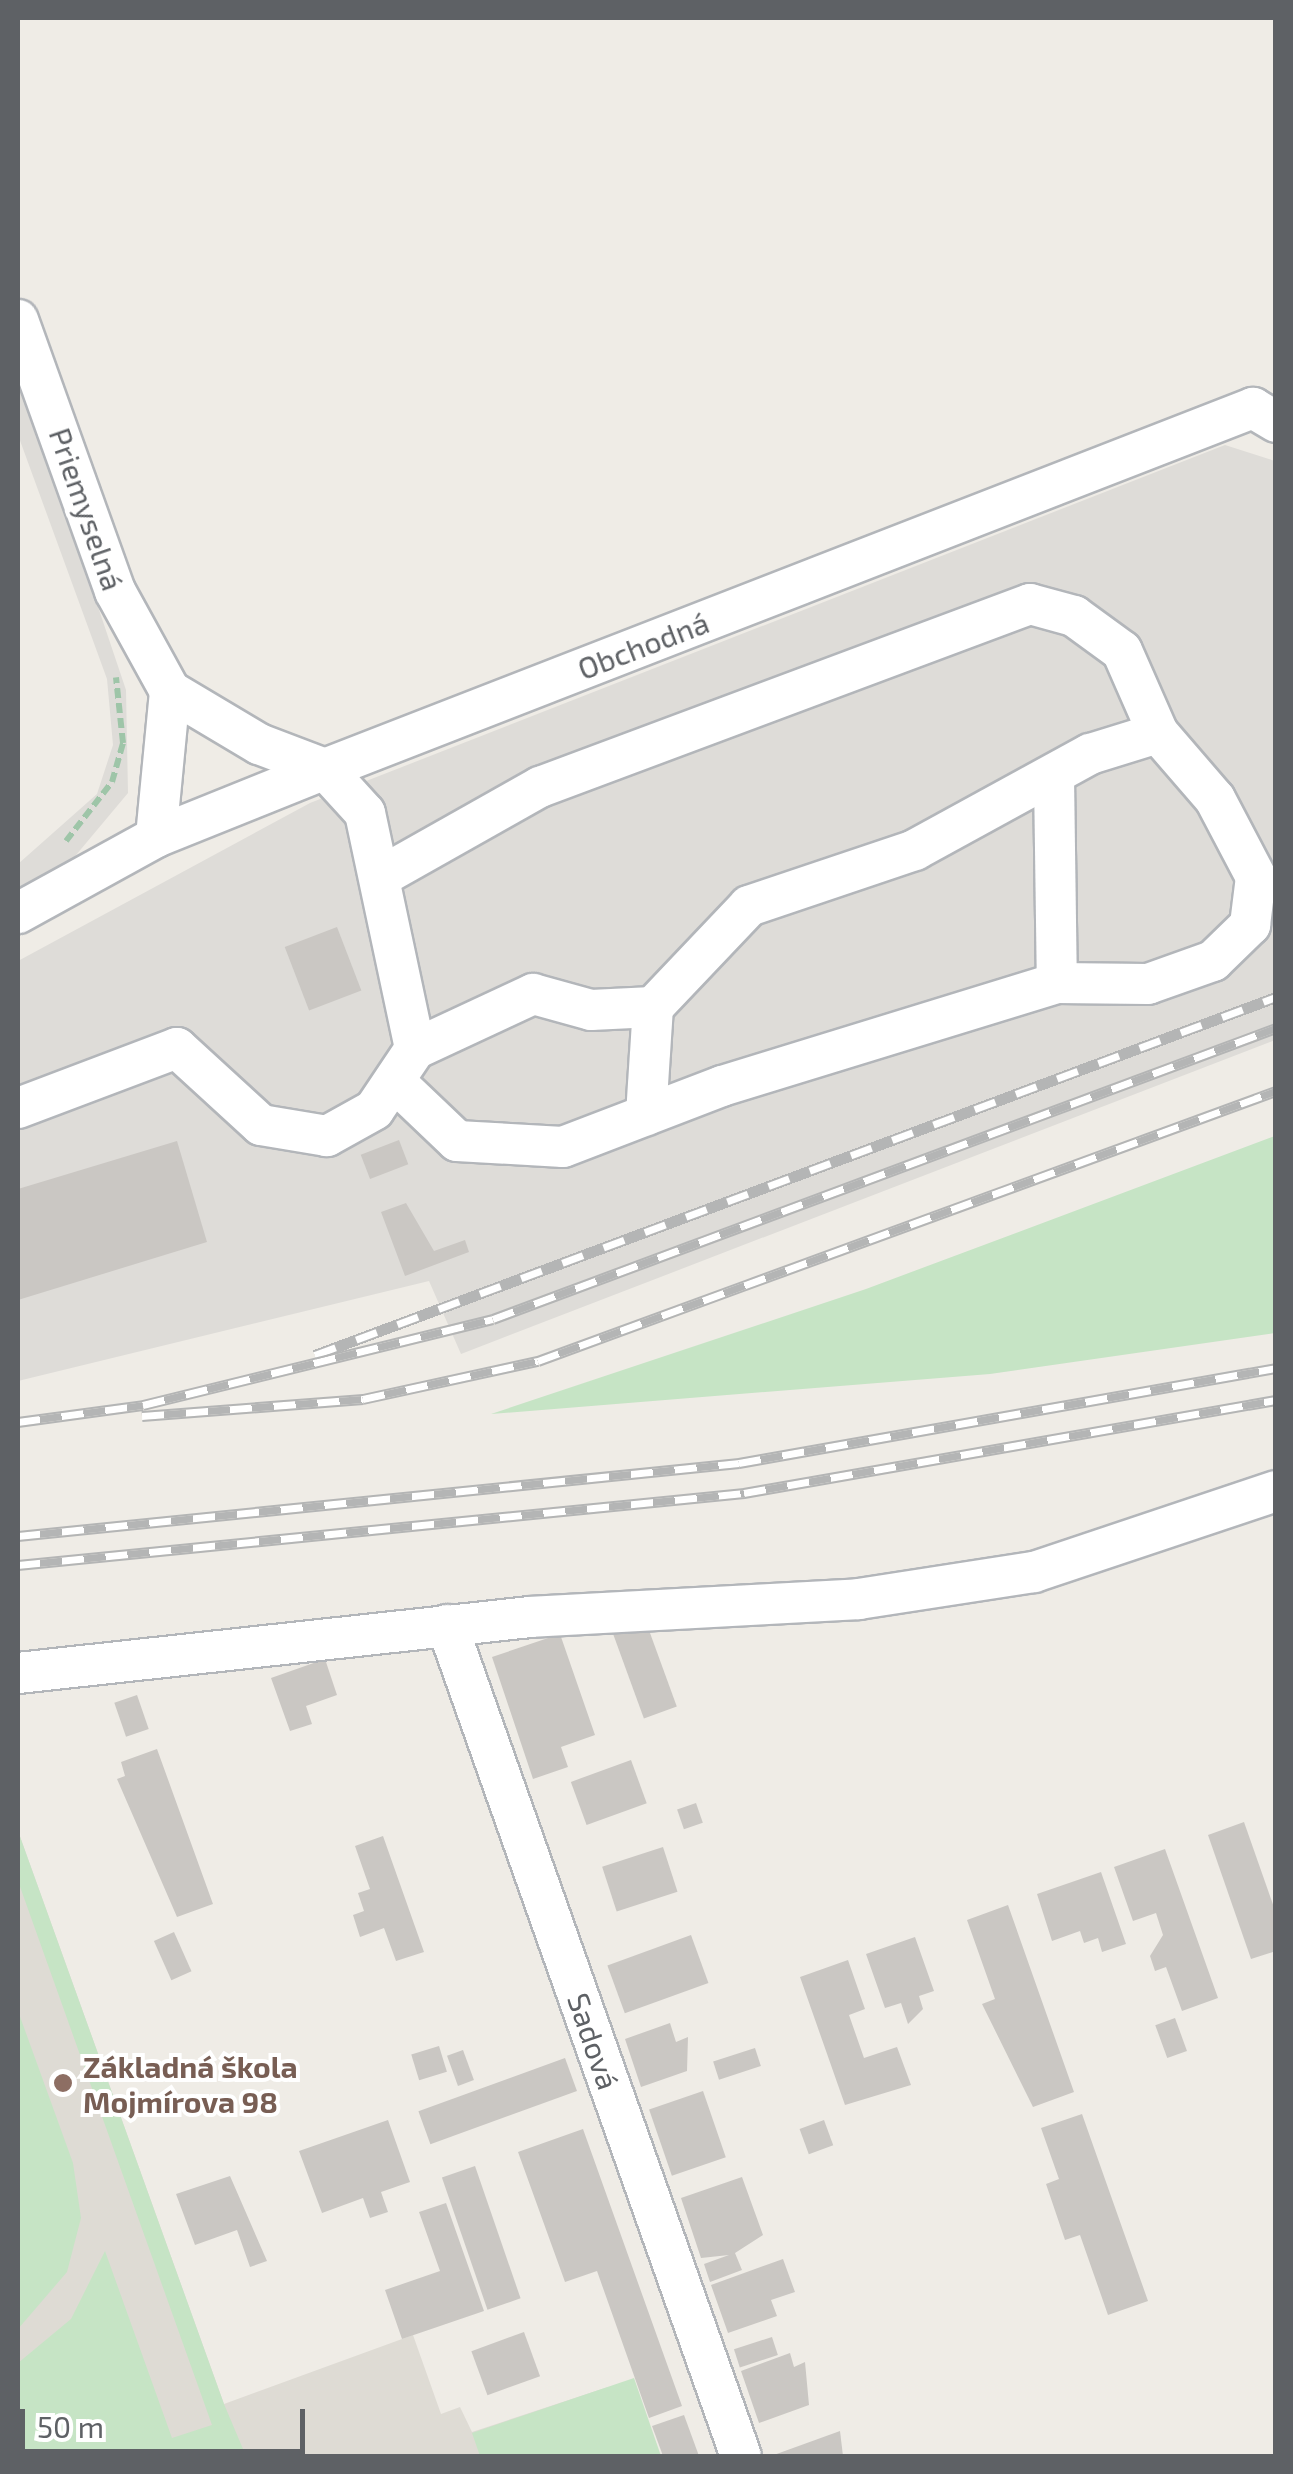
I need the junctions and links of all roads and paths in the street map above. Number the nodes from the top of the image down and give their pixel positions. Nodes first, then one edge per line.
1 (18, 320) edge
2 (1276, 422) edge
3 (109, 659) dead end
4 (170, 691) junction
5 (1158, 732) junction
6 (325, 769) junction
7 (1054, 776) junction
8 (156, 837) junction
9 (58, 849) dead end
10 (380, 877) junction
11 (18, 913) edge
12 (1057, 983) junction
13 (653, 1007) junction
14 (404, 1065) junction
15 (18, 1108) edge
16 (646, 1115) junction
17 (1276, 1490) edge
18 (447, 1626) junction
19 (18, 1672) edge
20 (741, 2456) edge

1 - 4 street, Priemyselná
2 - 6 street, Obchodná
3 - 9 path
4 - 6 street
4 - 8 street
5 - 7 street
5 - 10 street
5 - 12 street
6 - 8 street, Obchodná
6 - 10 street
7 - 12 street
7 - 13 street
8 - 11 street, Obchodná
10 - 14 street
12 - 16 street
13 - 14 street
13 - 16 street
14 - 15 street
14 - 16 street
17 - 18 street
18 - 19 street
18 - 20 street, Sadová

